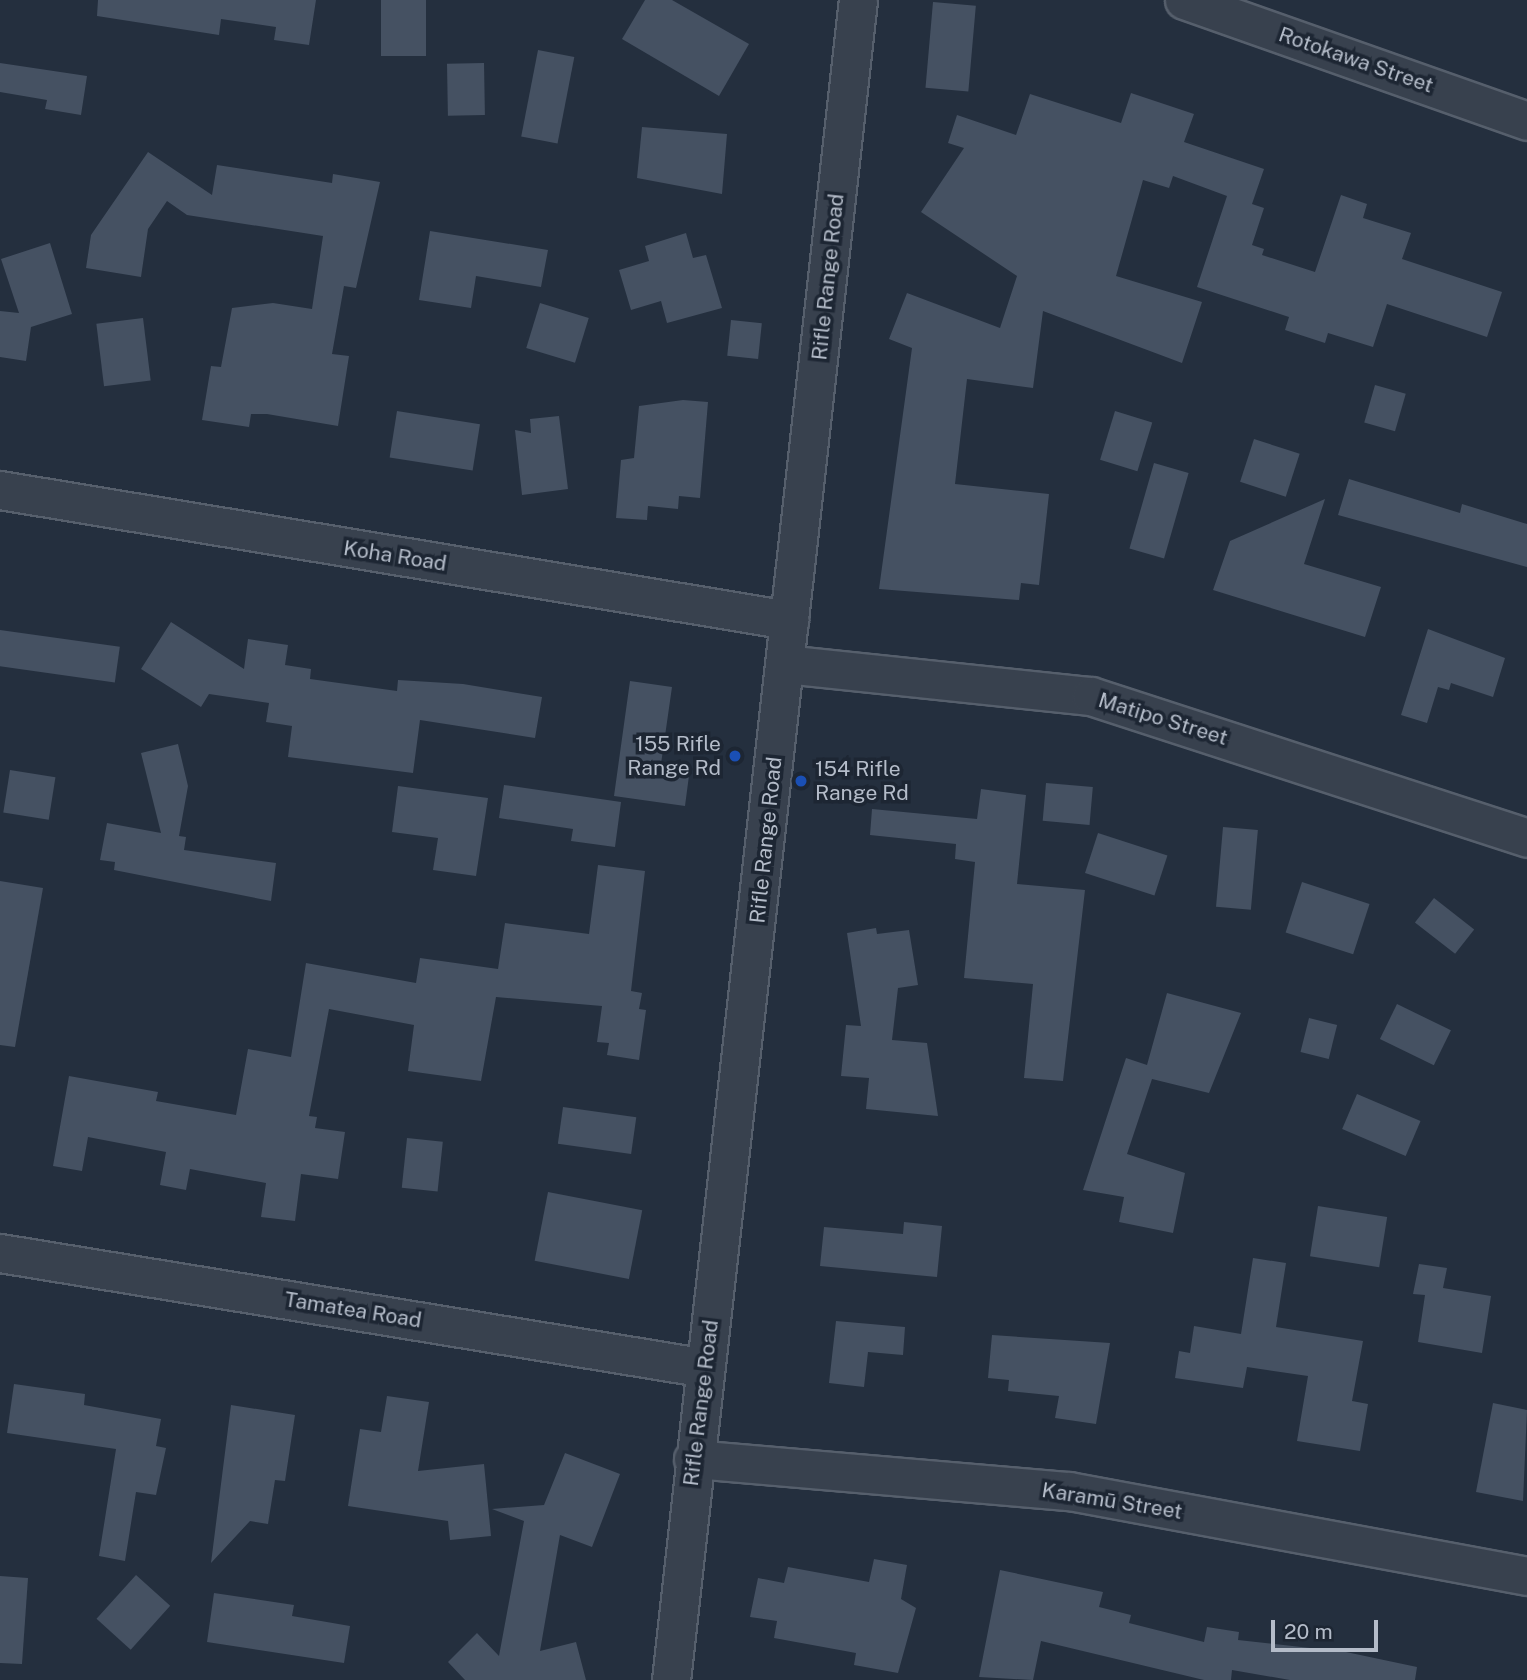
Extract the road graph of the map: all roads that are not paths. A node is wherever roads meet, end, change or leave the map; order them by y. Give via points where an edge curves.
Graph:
1 (858, 0) edge
2 (1184, 0) edge
3 (1527, 121) edge
4 (0, 490) edge
5 (789, 620) junction
6 (785, 664) junction
7 (1527, 838) edge
8 (0, 1253) edge
9 (706, 1368) junction
10 (693, 1459) junction
11 (1527, 1576) edge
12 (671, 1680) edge

1 - 5 street, Rifle Range Road
2 - 3 street, Rotokawa Street
4 - 5 street, Koha Road
5 - 6 street, Rifle Range Road
6 - 7 street, Matipo Street via 1091,696
6 - 9 street, Rifle Range Road
8 - 9 street, Tamatea Road
9 - 10 street, Rifle Range Road
10 - 11 street, Karamū Street via 1069,1491
10 - 12 street, Rifle Range Road

